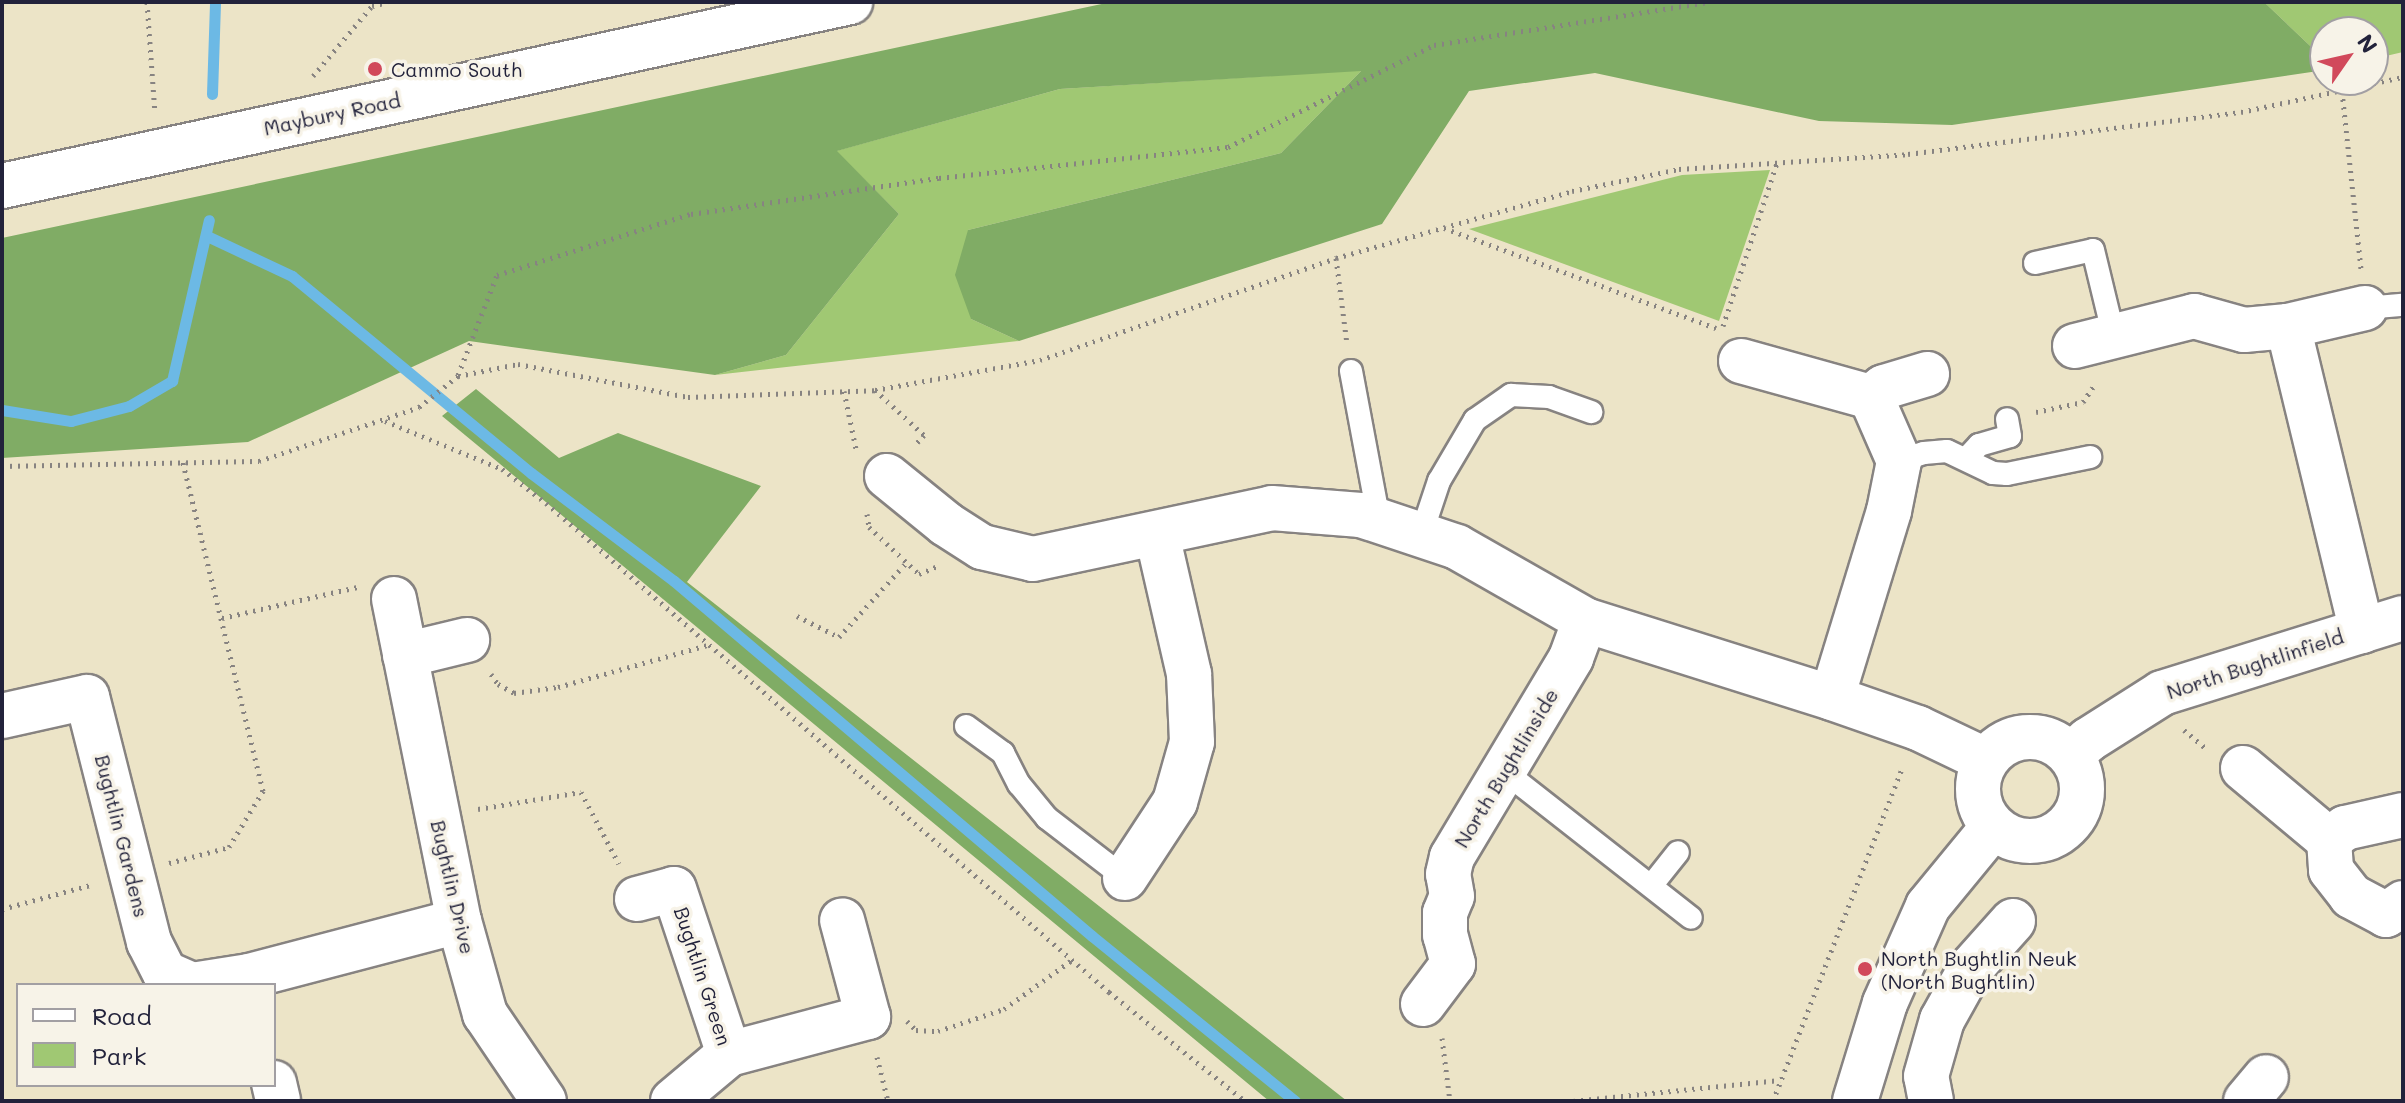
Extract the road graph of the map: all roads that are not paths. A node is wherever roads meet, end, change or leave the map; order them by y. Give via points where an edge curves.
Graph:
1 (850, 2) edge
2 (763, 11) edge
3 (2, 186) edge
4 (2035, 263) dead end
5 (2384, 306) edge
6 (2288, 326) junction
7 (2094, 342) joint
8 (1741, 361) dead end
9 (1351, 371) road end
10 (1927, 374) dead end
11 (1871, 397) junction
12 (1591, 412) dead end
13 (2007, 419) dead end
14 (2090, 457) dead end
15 (1966, 459) junction
16 (1899, 461) junction
17 (887, 476) road end
18 (1379, 521) junction
19 (1157, 534) junction
20 (1421, 535) junction
21 (394, 599) road end
22 (2403, 618) edge
23 (1585, 620) junction
24 (2362, 631) junction
25 (467, 640) road end
26 (405, 655) junction
27 (1832, 698) junction
28 (2, 716) edge
29 (966, 726) dead end
30 (2071, 755) junction
31 (1985, 760) junction
32 (2243, 768) road end
33 (1505, 772) junction
34 (2403, 815) edge
35 (1993, 827) junction
36 (2329, 840) junction
37 (1678, 852) dead end
38 (1125, 878) joint
39 (1651, 886) junction
40 (637, 899) road end
41 (2397, 916) edge
42 (1691, 918) dead end
43 (842, 920) dead end
44 (459, 921) junction
45 (2013, 921) dead end
46 (250, 980) edge
47 (188, 983) edge
48 (215, 983) edge
49 (1885, 1003) junction
50 (1423, 1004) road end
51 (1942, 1020) junction
52 (729, 1054) junction
53 (544, 1101) edge
54 (673, 1101) edge
55 (1855, 1101) edge
56 (1931, 1101) edge

1 - 2 street, Maybury Road
2 - 3 street, Maybury Road
4 - 7 lane via 2093,250
5 - 6 street
6 - 7 street via 2244,330 2194,316
6 - 24 street, North Bughtlinfield
8 - 11 street
9 - 18 lane
10 - 11 street via 1884,387
11 - 16 street
12 - 20 lane via 1549,397 1511,395 1475,420 1439,481
13 - 15 lane via 2010,436 1979,445
14 - 15 lane via 2007,474
15 - 16 lane via 1947,451
16 - 27 street
17 - 19 street via 982,547 1033,559
18 - 19 street via 1272,508
18 - 20 street
19 - 38 street via 1189,674 1192,742 1175,802
20 - 23 street via 1457,547
21 - 26 street, Bughtlin Drive
22 - 24 street, North Bughtlinfield
23 - 27 street
23 - 33 street, North Bughtlinside via 1571,658
24 - 30 street, North Bughtlinfield via 2162,693
25 - 26 street
26 - 44 street, Bughtlin Drive
27 - 31 street via 1918,728
28 - 47 street, Bughtlin Gardens via 87,697 149,942 165,973
29 - 38 lane via 1003,753 1019,784 1047,818
30 - 31 street via 2046,739 2027,736 2001,745
30 - 35 street via 2082,780 2080,804 2070,823 2050,838 2029,842 2011,839
31 - 35 street via 1977,798
32 - 36 street
33 - 39 lane
33 - 50 street, North Bughtlinside via 1452,857 1445,935 1453,964
34 - 36 street via 2345,828
35 - 49 street via 1928,906
36 - 41 street via 2331,870 2351,896
37 - 39 lane
39 - 42 lane
40 - 52 street, Bughtlin Green via 674,889
43 - 52 street, Bughtlin Green via 883,1014
44 - 46 street, Bughtlin Gardens
44 - 53 street, Bughtlin Drive via 485,1014
45 - 51 street via 1971,968
46 - 48 street, Bughtlin Gardens
49 - 51 street
49 - 55 street
51 - 56 street via 1926,1076
52 - 54 street, Bughtlin Green

